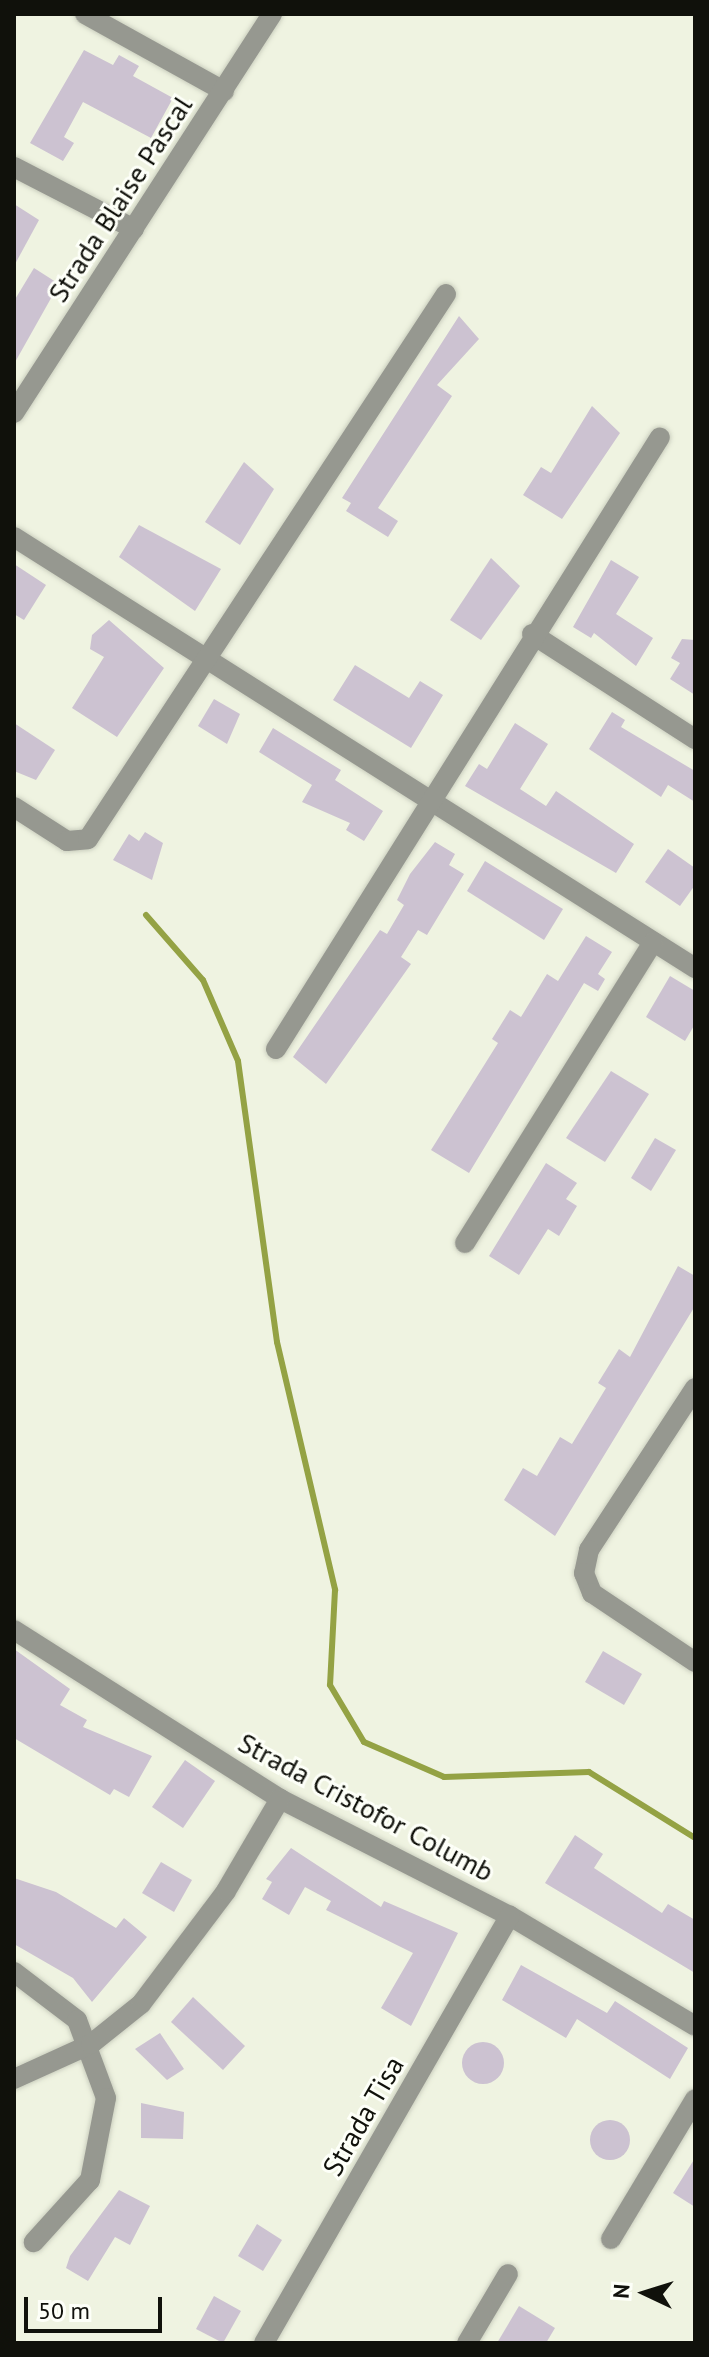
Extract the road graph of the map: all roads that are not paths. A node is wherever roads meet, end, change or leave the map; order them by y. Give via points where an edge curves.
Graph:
1 (85, 14) edge
2 (272, 14) edge
3 (224, 91) junction
4 (14, 167) edge
5 (134, 229) junction
6 (446, 294) dead end
7 (14, 413) edge
8 (660, 437) dead end
9 (14, 537) edge
10 (532, 634) junction
11 (210, 658) junction
12 (695, 739) edge
13 (431, 798) junction
14 (14, 807) edge
15 (653, 942) junction
16 (695, 968) edge
17 (276, 1049) dead end
18 (465, 1243) dead end
19 (695, 1388) edge
20 (14, 1630) edge
21 (695, 1662) edge
22 (280, 1799) junction
23 (510, 1916) junction
24 (14, 1972) edge
25 (695, 2026) edge
26 (91, 2044) junction
27 (14, 2079) edge
28 (695, 2099) edge
29 (611, 2239) dead end
30 (34, 2242) dead end
31 (508, 2274) dead end
32 (264, 2343) edge
33 (467, 2343) edge

1 - 3 street
2 - 3 street, Strada Blaise Pascal
3 - 5 street, Strada Blaise Pascal
4 - 5 street
5 - 7 street, Strada Blaise Pascal
6 - 11 street
8 - 10 street
9 - 11 street
10 - 12 street
10 - 13 street
11 - 13 street
11 - 14 street via 88,839 67,841
13 - 15 street
13 - 17 street
15 - 16 street
15 - 18 street
19 - 21 street via 589,1550 584,1573 592,1593
20 - 22 street, Strada Cristofor Columb
22 - 23 street, Strada Cristofor Columb
22 - 26 street via 183,1953 141,2004
23 - 25 street, Strada Cristofor Columb
23 - 32 street, Strada Tisa
24 - 26 street via 58,1999
26 - 27 street
26 - 30 street via 106,2098 101,2154 75,2204
28 - 29 street
31 - 33 street

